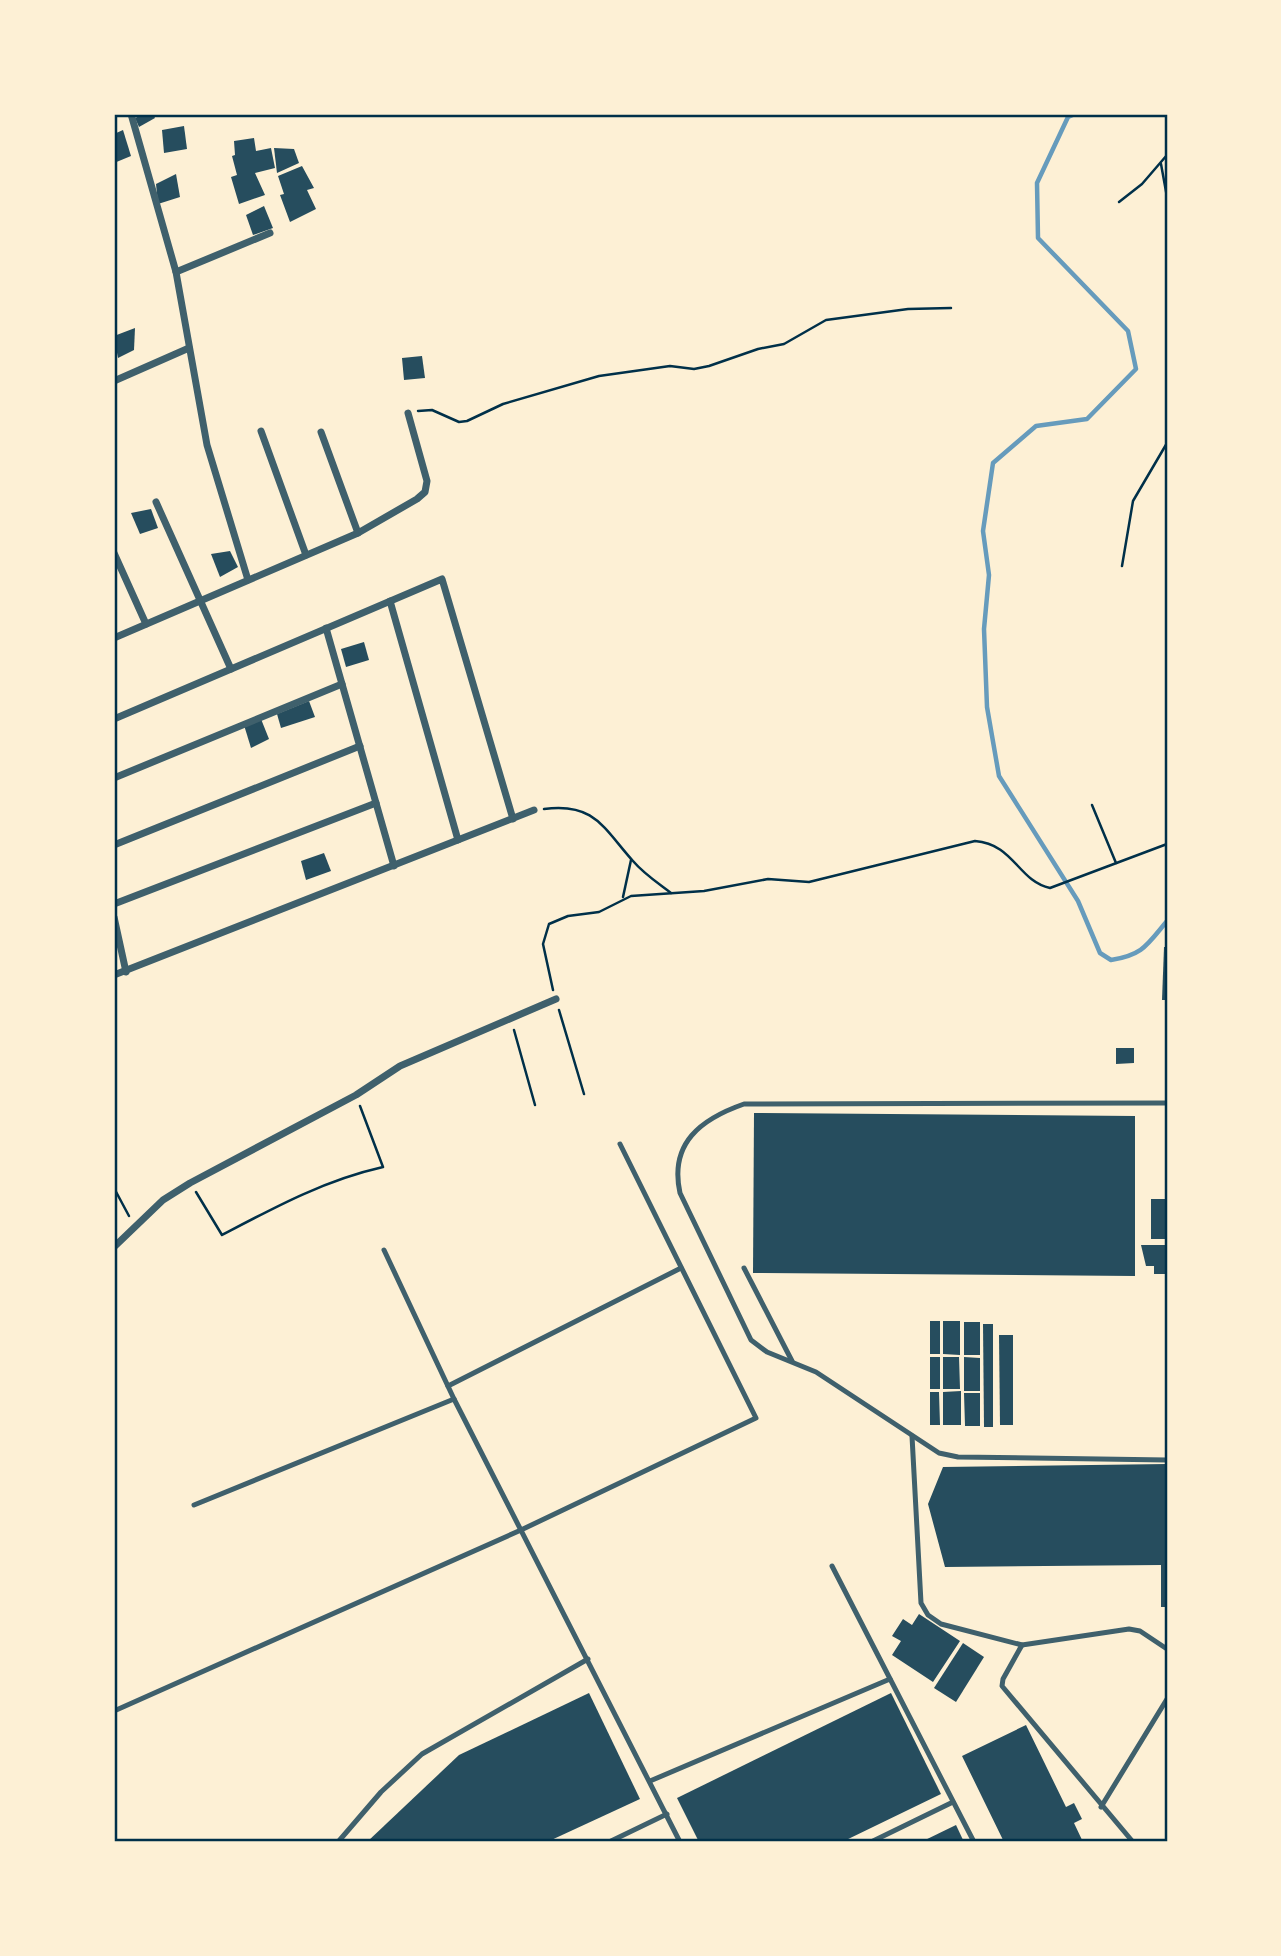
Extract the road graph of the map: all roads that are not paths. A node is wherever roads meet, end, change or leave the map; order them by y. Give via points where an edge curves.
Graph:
1 (131, 114) edge
2 (270, 233) dead end
3 (176, 272) junction
4 (188, 348) junction
5 (114, 382) edge
6 (408, 413) road end
7 (261, 431) dead end
8 (321, 432) dead end
9 (156, 502) dead end
10 (358, 533) junction
11 (114, 553) edge
12 (306, 555) junction
13 (248, 580) junction
14 (199, 601) junction
15 (390, 601) junction
16 (146, 624) junction
17 (327, 628) junction
18 (114, 638) edge
19 (231, 669) junction
20 (342, 684) junction
21 (114, 719) edge
22 (360, 746) junction
23 (114, 778) edge
24 (376, 803) junction
25 (534, 810) road end
26 (513, 819) junction
27 (458, 840) junction
28 (114, 845) edge
29 (394, 866) junction
30 (114, 904) edge
31 (114, 917) edge
32 (126, 972) junction
33 (114, 975) edge
34 (556, 999) road end
35 (1167, 1103) edge
36 (620, 1144) dead end
37 (114, 1247) edge
38 (384, 1250) dead end
39 (681, 1268) junction
40 (744, 1268) dead end
41 (792, 1361) junction
42 (448, 1386) junction
43 (454, 1399) junction
44 (912, 1436) junction
45 (1167, 1460) edge
46 (194, 1505) dead end
47 (522, 1530) junction
48 (832, 1566) dead end
49 (1022, 1645) junction
50 (1167, 1649) edge
51 (588, 1659) junction
52 (890, 1679) junction
53 (1167, 1699) edge
54 (114, 1711) edge
55 (650, 1781) junction
56 (953, 1802) junction
57 (1101, 1807) junction
58 (667, 1814) junction
59 (338, 1842) edge
60 (609, 1842) edge
61 (680, 1842) edge
62 (871, 1842) edge
63 (974, 1842) edge
64 (1133, 1842) edge

1 - 3 street
2 - 3 street
3 - 4 street
4 - 5 street
4 - 13 street via 207,445
6 - 10 street via 427,481 425,492
7 - 12 street
8 - 10 street
9 - 14 street
10 - 12 street
11 - 16 street
12 - 13 street
13 - 14 street
14 - 16 street
14 - 19 street
15 - 17 street
15 - 26 street via 442,579
15 - 27 street
16 - 18 street
17 - 19 street
17 - 20 street
19 - 21 street
20 - 22 street
20 - 23 street
22 - 24 street
22 - 28 street
24 - 29 street
24 - 30 street
25 - 26 street
26 - 27 street
27 - 29 street
29 - 32 street
31 - 32 street
32 - 33 street
34 - 37 street via 400,1066 356,1095 163,1200
35 - 41 lane via 744,1104 701,1124 678,1159 680,1193 751,1340
36 - 39 lane
38 - 42 lane
39 - 42 lane
39 - 47 lane via 756,1418
40 - 41 lane
41 - 44 lane
42 - 43 lane
43 - 46 lane
43 - 47 lane
44 - 45 lane via 939,1453 958,1457
44 - 49 lane via 921,1603 941,1624
47 - 51 lane
47 - 54 lane
48 - 52 lane
49 - 50 lane via 1129,1629
49 - 57 lane via 1002,1686
51 - 55 lane
51 - 59 lane via 422,1754
52 - 55 lane
52 - 56 lane
53 - 57 lane
55 - 58 lane
56 - 62 lane
56 - 63 lane
57 - 64 lane
58 - 60 lane
58 - 61 lane

